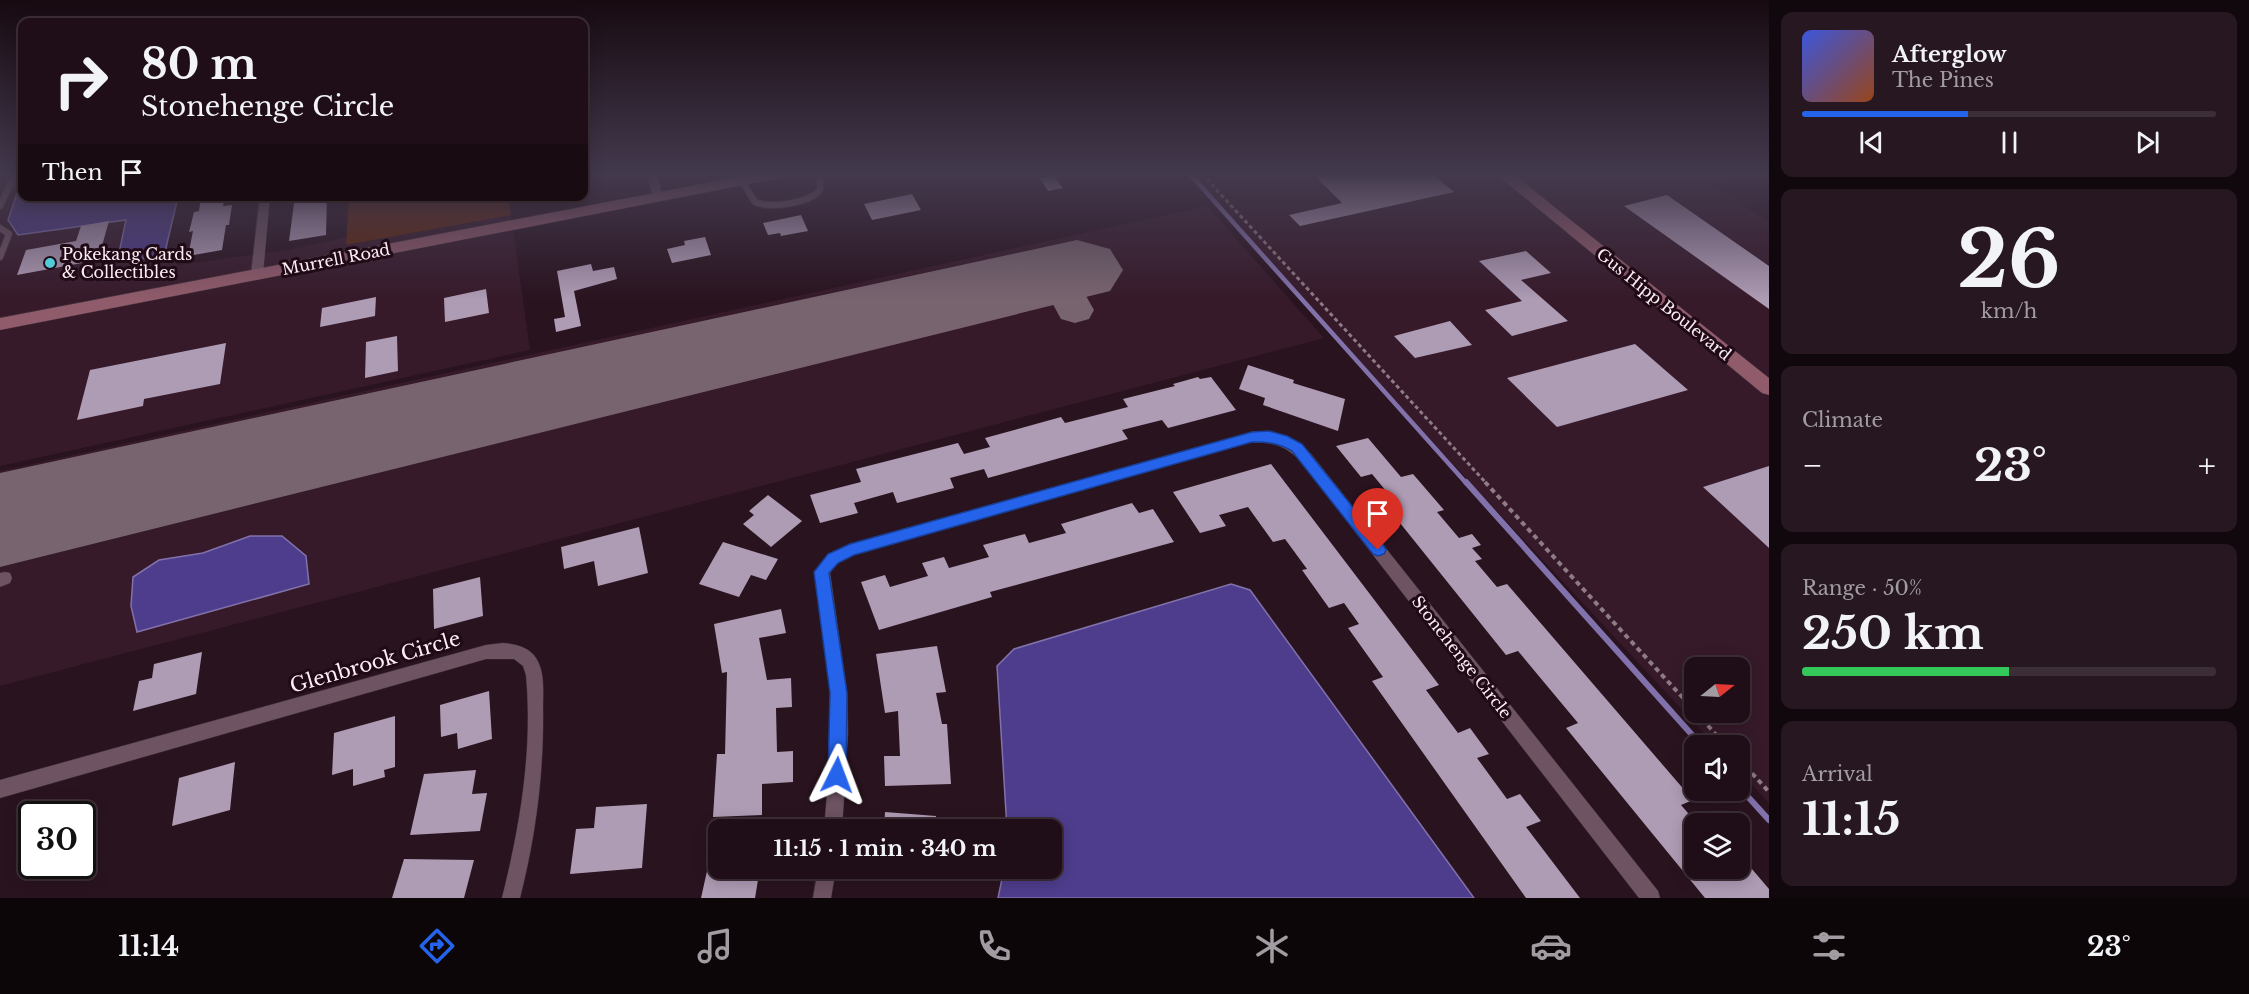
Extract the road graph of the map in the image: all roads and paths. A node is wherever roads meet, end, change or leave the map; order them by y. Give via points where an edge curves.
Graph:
1 (263, 216) edge
2 (560, 216) edge
3 (1240, 216) edge
4 (1555, 216) edge
5 (0, 228) edge
6 (0, 256) edge
7 (257, 274) junction
8 (0, 324) edge
9 (1769, 388) edge
10 (1684, 699) edge
11 (1706, 723) edge
12 (1716, 735) edge
13 (1750, 771) edge
14 (0, 789) edge
15 (1769, 792) edge
16 (834, 819) edge
17 (825, 879) edge
18 (511, 898) edge
19 (822, 898) edge
20 (1651, 898) edge

1 - 7 street
2 - 7 street, Murrell Road
3 - 10 path
4 - 9 street, Gus Hipp Boulevard
5 - 6 lane via 9,234
7 - 8 street, Murrell Road
11 - 12 path
13 - 15 path
14 - 18 street, Glenbrook Circle via 507,649 530,662 536,729 532,786
16 - 20 street, Stonehenge Circle via 840,732 822,572 833,558 1252,437 1269,436 1297,448
17 - 19 street

